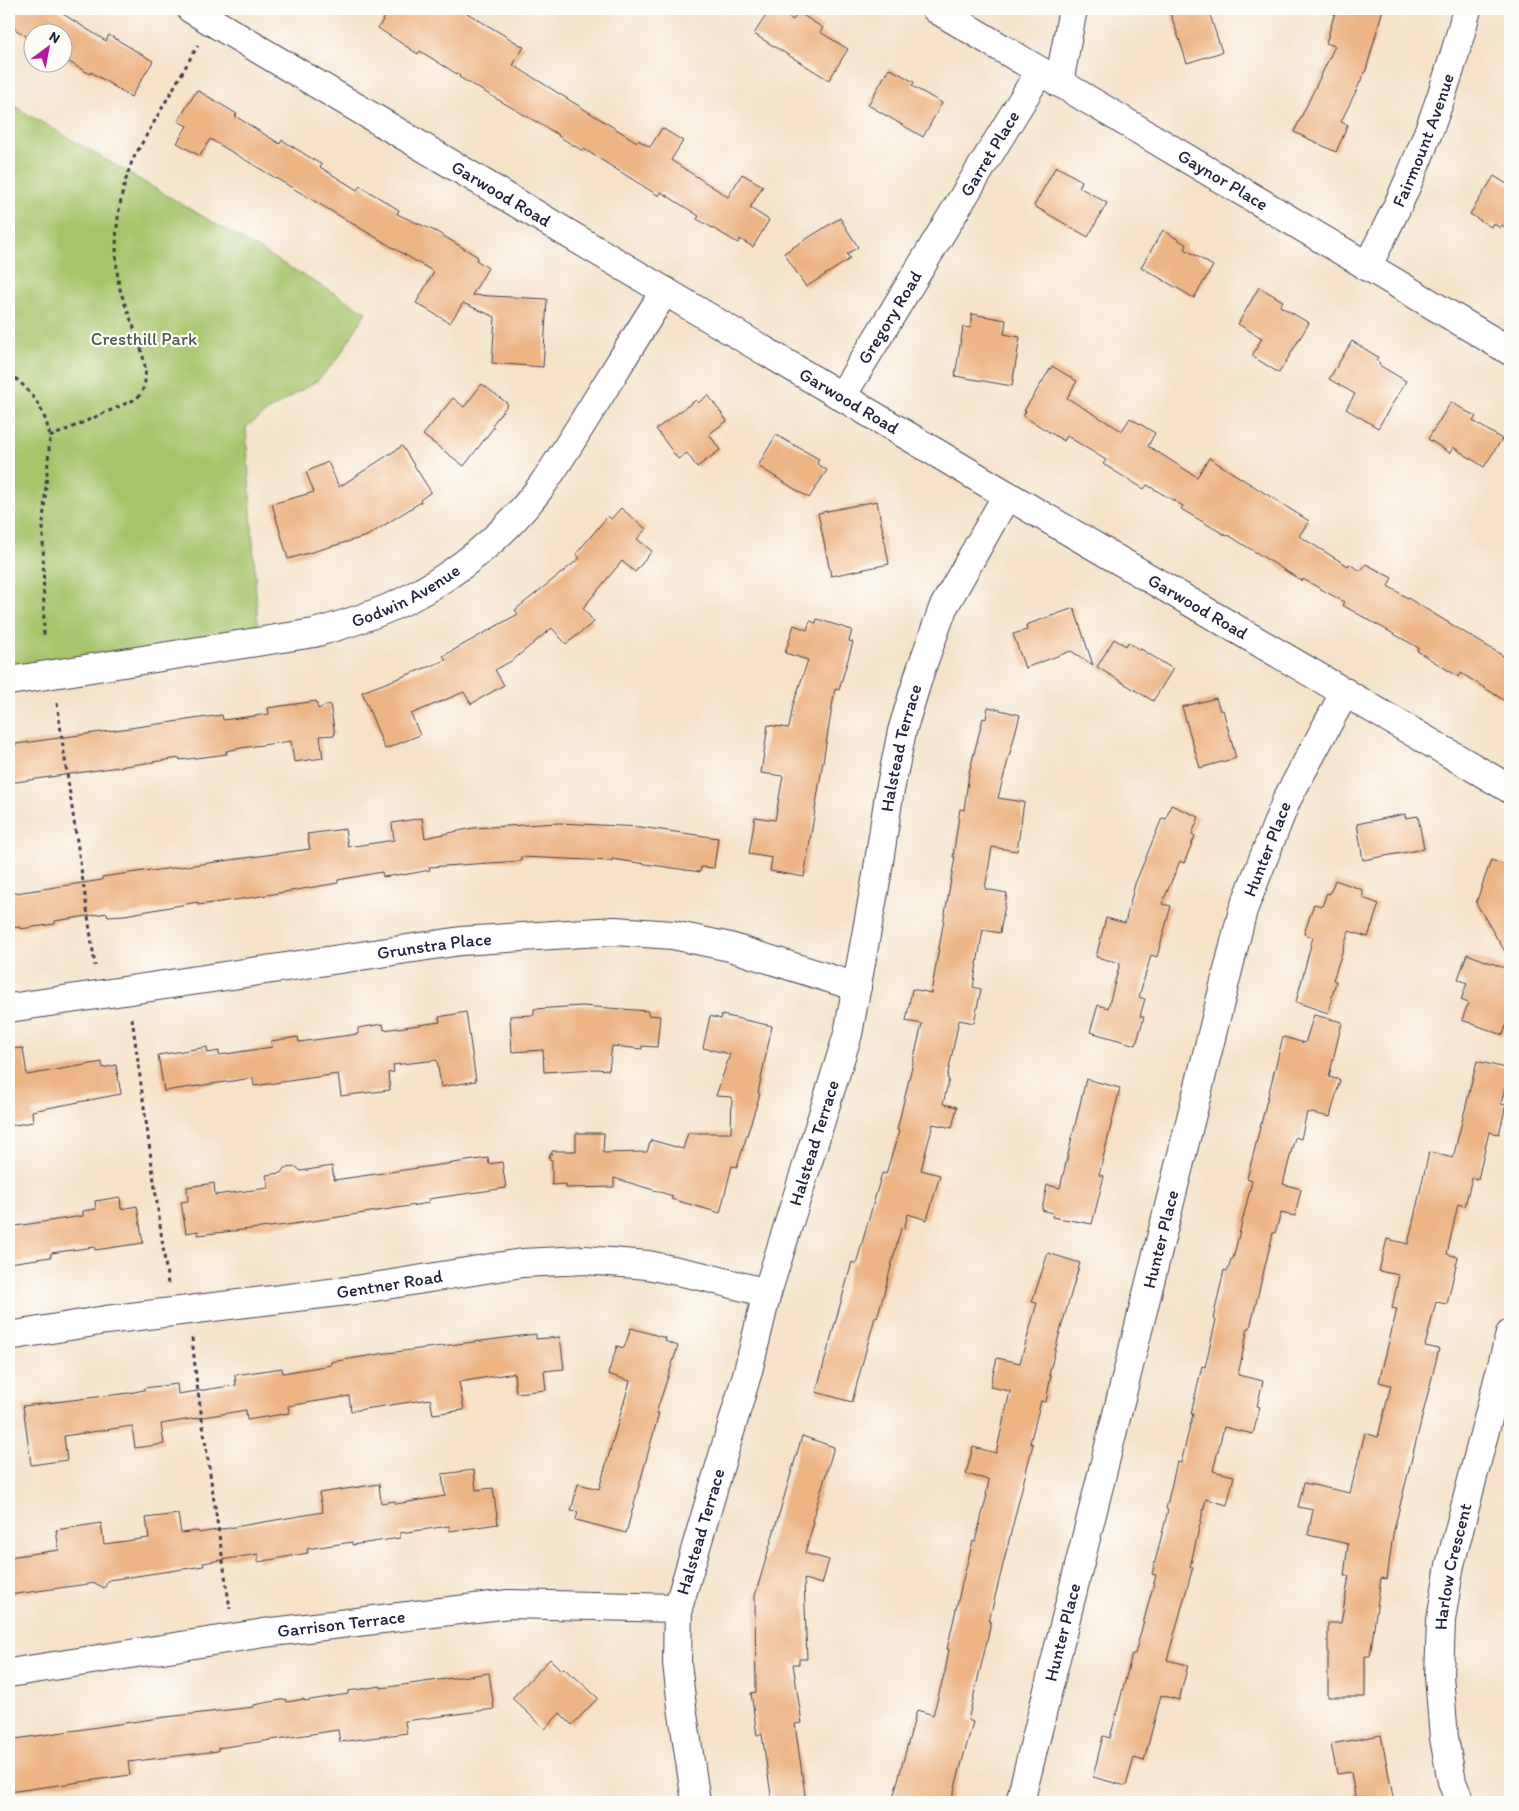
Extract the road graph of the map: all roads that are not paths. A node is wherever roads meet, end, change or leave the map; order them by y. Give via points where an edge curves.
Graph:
1 (936, 9) edge
2 (1073, 9) edge
3 (1467, 9) edge
4 (204, 14) edge
5 (1049, 77) junction
6 (938, 237) joint
7 (1367, 267) junction
8 (665, 291) junction
9 (1510, 351) edge
10 (842, 396) junction
11 (1007, 495) junction
12 (9, 681) edge
13 (1345, 692) junction
14 (1510, 789) edge
15 (857, 986) junction
16 (9, 1008) edge
17 (767, 1293) junction
18 (1510, 1334) edge
19 (9, 1336) edge
20 (678, 1608) junction
21 (9, 1673) edge
22 (696, 1802) edge
23 (1020, 1802) edge
24 (1460, 1802) edge

1 - 5 street, Gaynor Place
2 - 5 street, Garret Place
3 - 7 street, Fairmount Avenue via 1432,122 1402,196
4 - 8 street, Garwood Road
5 - 6 street, Garret Place
5 - 7 street, Gaynor Place
6 - 10 street, Gregory Road
7 - 9 street, Gaynor Place
8 - 10 street, Garwood Road
8 - 12 street, Godwin Avenue via 536,493 499,534 457,569 410,598 360,620 314,633
10 - 11 street, Garwood Road
11 - 13 street, Garwood Road
11 - 15 street, Halstead Terrace via 943,608 904,722
13 - 14 street, Garwood Road
13 - 23 street, Hunter Place via 1287,799 1243,910
15 - 16 street, Grunstra Place via 730,946 673,935 614,931 461,941
15 - 17 street, Halstead Terrace via 848,1034
17 - 19 street, Gentner Road via 648,1265 585,1260 522,1262 355,1290 106,1320
17 - 20 street, Halstead Terrace via 748,1371
18 - 24 street, Harlow Crescent via 1450,1565 1441,1620 1439,1676 1444,1738 1452,1782
20 - 21 street, Garrison Terrace via 509,1604 236,1637
20 - 22 street, Halstead Terrace via 677,1663

